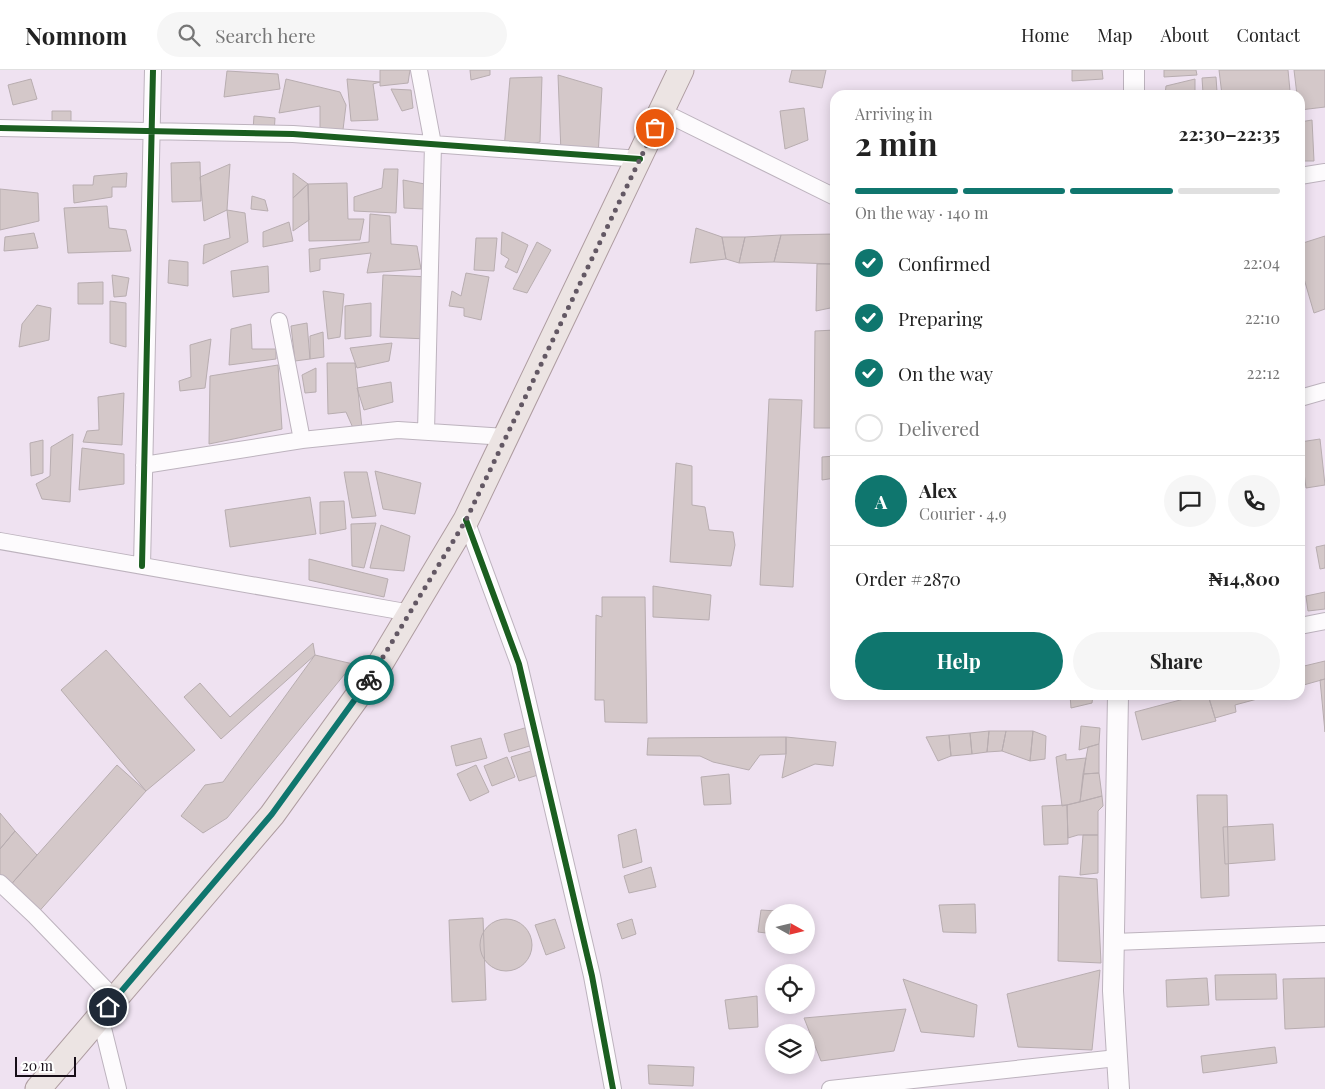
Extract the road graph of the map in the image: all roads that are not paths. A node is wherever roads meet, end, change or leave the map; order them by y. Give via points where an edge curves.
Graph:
1 (153, 70) edge
2 (419, 70) edge
3 (681, 70) edge
4 (1134, 70) edge
5 (1134, 90) edge
6 (662, 112) junction
7 (0, 128) edge
8 (151, 132) junction
9 (433, 144) junction
10 (640, 159) junction
11 (1325, 172) edge
12 (1305, 175) edge
13 (830, 195) edge
14 (279, 321) dead end
15 (1325, 391) edge
16 (1305, 397) edge
17 (426, 432) junction
18 (506, 437) junction
19 (302, 440) junction
20 (144, 465) junction
21 (466, 520) junction
22 (0, 541) edge
23 (142, 566) junction
24 (411, 613) junction
25 (1325, 621) edge
26 (1305, 625) edge
27 (1118, 700) edge
28 (0, 883) edge
29 (1325, 934) edge
30 (1114, 942) junction
31 (108, 1007) junction
32 (1117, 1058) junction
33 (38, 1089) edge
34 (118, 1089) edge
35 (613, 1089) edge
36 (830, 1089) edge
37 (1119, 1089) edge

1 - 8 street
2 - 9 street
3 - 6 main road
4 - 5 street
6 - 10 main road
6 - 13 street
7 - 8 street
8 - 9 street via 292,134
8 - 20 street
9 - 10 street
9 - 17 street
10 - 18 main road
11 - 12 street
14 - 19 street
15 - 16 street
17 - 18 street
17 - 19 street via 398,430
18 - 21 main road
19 - 20 street
20 - 23 street
21 - 24 main road
21 - 35 street via 519,664 592,976
22 - 23 street
23 - 24 street
24 - 31 main road via 377,669 272,814
25 - 26 street
27 - 30 street
28 - 31 street via 36,916
29 - 30 street
30 - 32 street
31 - 33 main road
31 - 34 street
32 - 36 street
32 - 37 street

